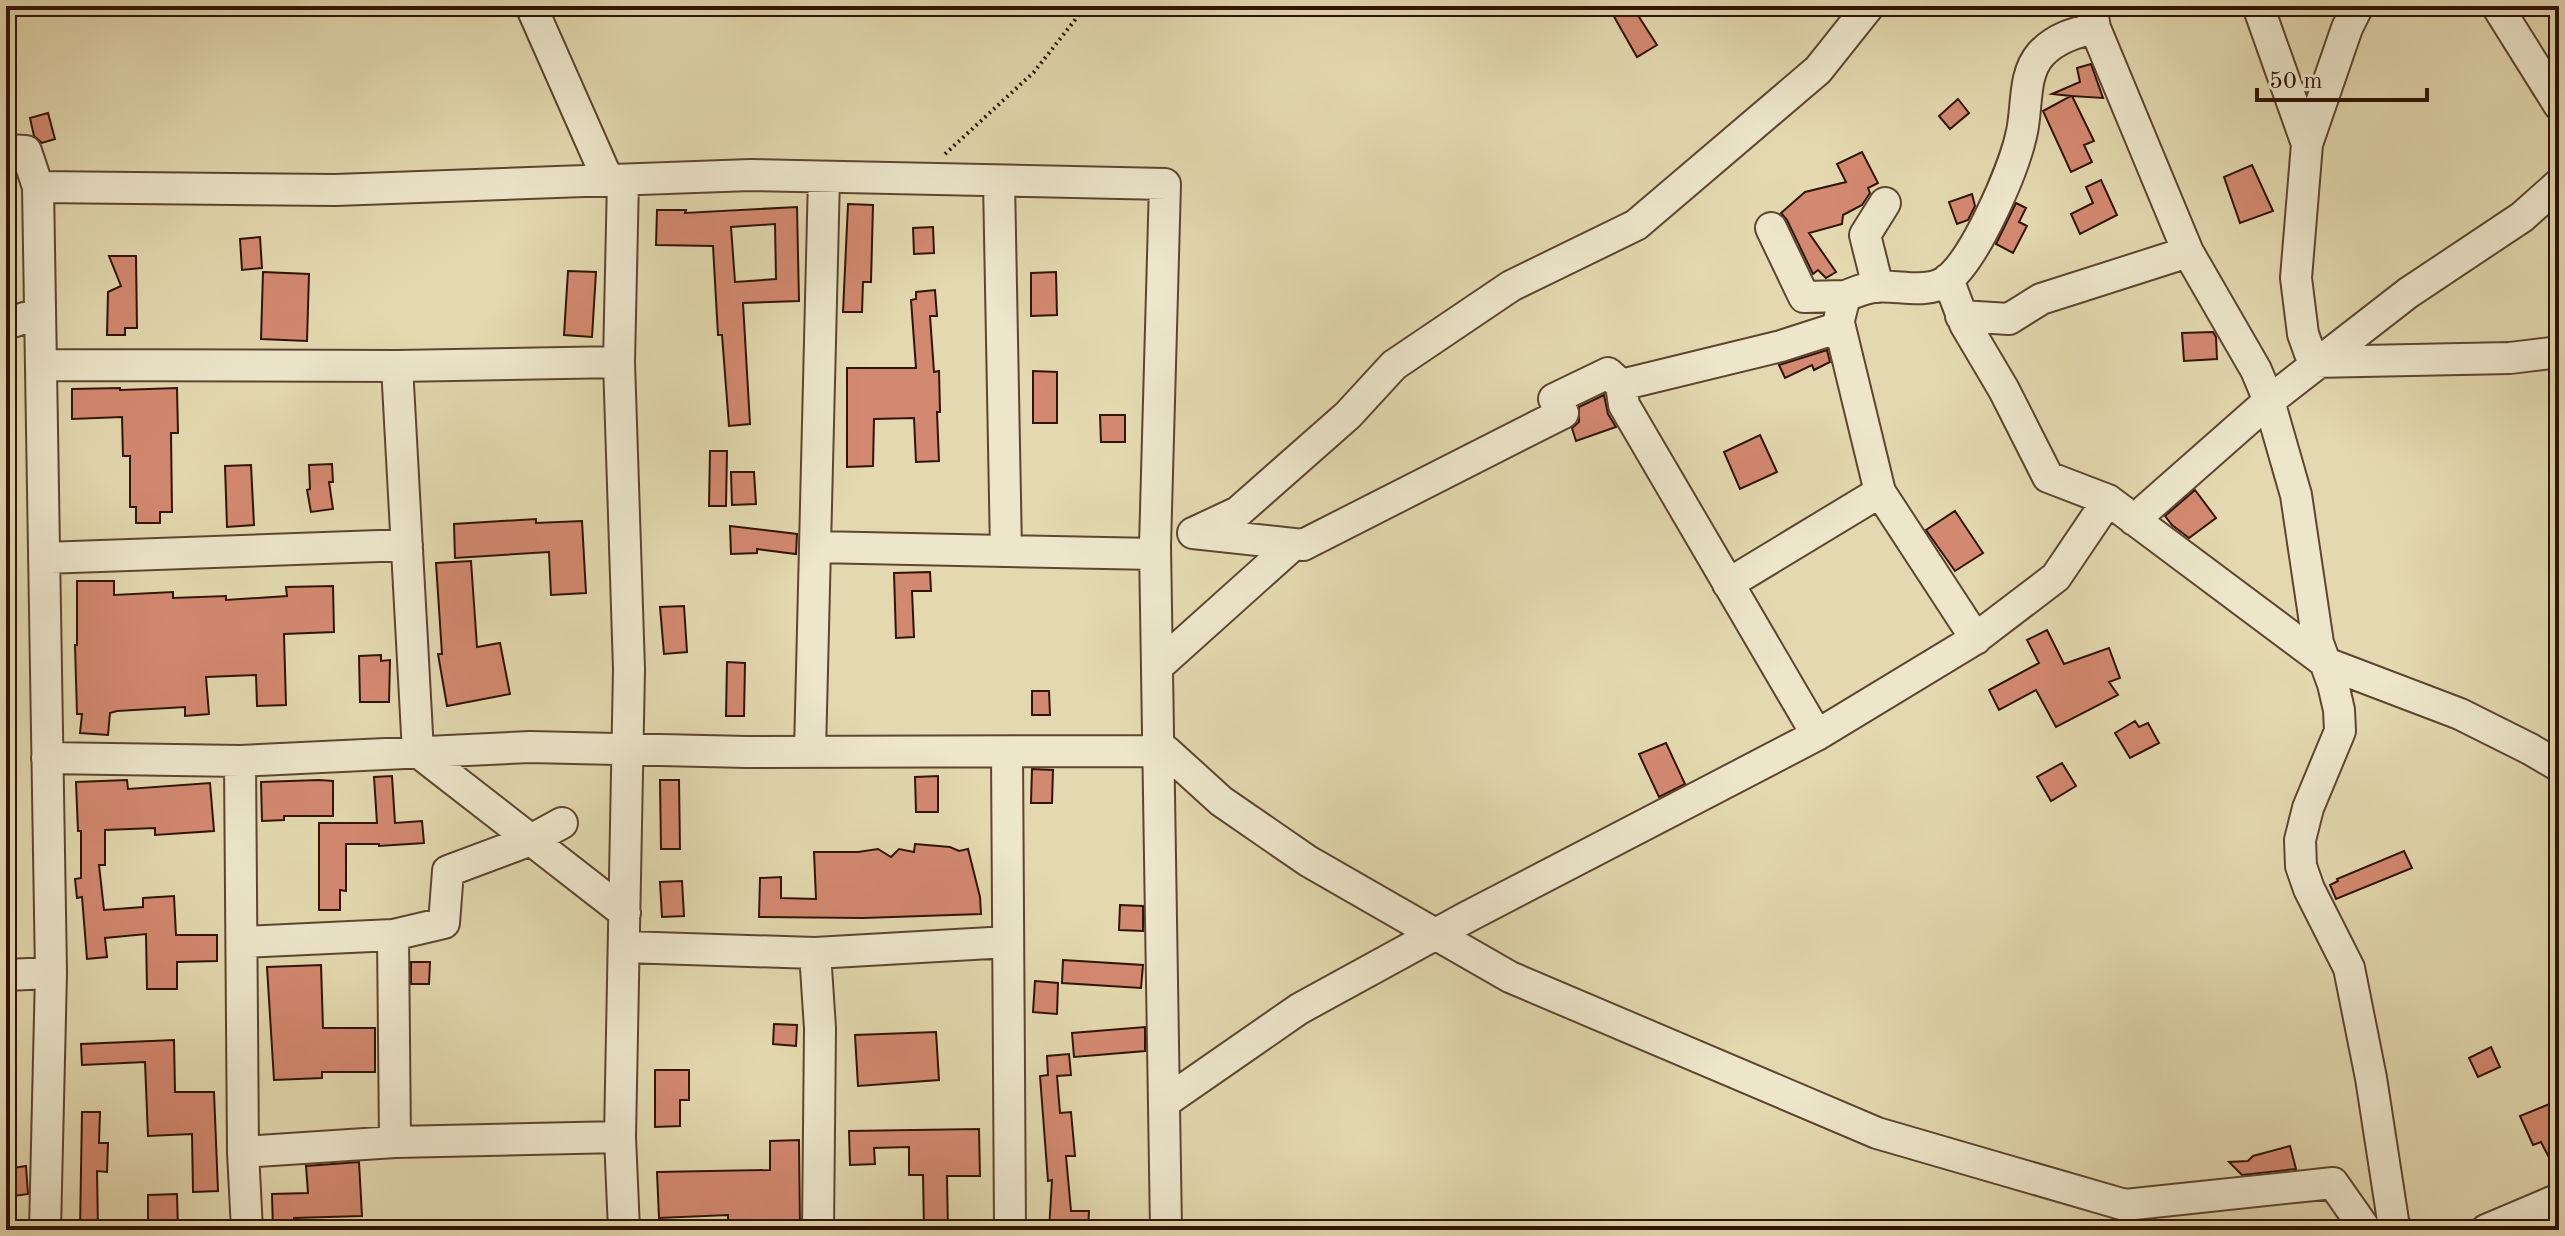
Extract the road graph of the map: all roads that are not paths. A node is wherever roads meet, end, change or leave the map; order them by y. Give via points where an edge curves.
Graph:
1 (531, 6) edge
2 (1869, 6) edge
3 (2258, 6) edge
4 (2358, 6) edge
5 (2497, 6) edge
6 (2093, 17) edge
7 (2559, 105) edge
8 (2307, 144) junction
9 (6, 150) edge
10 (824, 177) junction
11 (616, 180) junction
12 (999, 181) junction
13 (2559, 184) edge
14 (38, 187) junction
15 (1885, 203) dead end
16 (1771, 228) dead end
17 (2188, 252) junction
18 (1948, 279) junction
19 (1878, 287) junction
20 (1842, 309) junction
21 (40, 313) junction
22 (1961, 316) junction
23 (6, 324) edge
24 (2559, 352) edge
25 (619, 362) junction
26 (2319, 362) junction
27 (41, 365) junction
28 (397, 366) junction
29 (1621, 385) junction
30 (2269, 401) junction
31 (1880, 492) junction
32 (2108, 500) junction
33 (2134, 520) junction
34 (1193, 533) junction
35 (1294, 544) junction
36 (407, 545) junction
37 (1155, 545) junction
38 (815, 547) junction
39 (1006, 551) junction
40 (44, 558) junction
41 (1728, 584) junction
42 (1976, 639) junction
43 (2326, 663) junction
44 (1157, 667) junction
45 (1817, 735) junction
46 (627, 749) junction
47 (1158, 751) junction
48 (418, 752) junction
49 (810, 752) junction
50 (1007, 752) junction
51 (47, 758) junction
52 (240, 761) junction
53 (2559, 766) edge
54 (562, 823) dead end
55 (531, 840) junction
56 (625, 913) junction
57 (1436, 934) junction
58 (393, 935) junction
59 (242, 942) junction
60 (1008, 942) junction
61 (624, 947) junction
62 (815, 953) junction
63 (51, 973) junction
64 (6, 975) edge
65 (1165, 1102) junction
66 (620, 1137) junction
67 (395, 1142) junction
68 (243, 1152) junction
69 (2559, 1199) edge
70 (2387, 1229) edge
71 (45, 1230) edge
72 (247, 1230) edge
73 (624, 1230) edge
74 (818, 1230) edge
75 (1010, 1230) edge
76 (1166, 1230) edge
77 (2486, 1230) edge

1 - 11 street
2 - 34 street via 1818,70 1636,225 1511,286 1394,365 1348,415 1238,512
3 - 8 street
4 - 8 street
5 - 7 street
6 - 17 street
6 - 18 street via 2039,56 2030,72 2021,137 2005,181 1967,257
8 - 26 street via 2296,278 2303,334 2313,362
9 - 14 street via 26,151
10 - 11 street
10 - 12 street
10 - 38 street
11 - 14 street via 335,190
11 - 25 street
12 - 37 street via 1165,184
12 - 39 street
13 - 26 street via 2522,217 2408,293
14 - 21 street
15 - 19 street via 1865,235
16 - 20 street via 1804,297
17 - 22 street via 2041,299 2009,319
17 - 30 street
18 - 19 street via 1928,288
18 - 22 street
19 - 20 street
20 - 29 street via 1837,328
20 - 31 street
21 - 23 street
21 - 27 street
22 - 32 street via 2048,477
24 - 26 street
25 - 28 street
25 - 46 street
26 - 30 street
27 - 28 street
27 - 40 street
28 - 36 street
29 - 35 street via 1608,373 1554,399 1563,413 1303,545
29 - 41 street via 1624,405
30 - 33 street
30 - 43 street via 2296,495 2310,599
31 - 41 street
31 - 42 street
32 - 33 street
32 - 42 street via 2056,577
33 - 43 street
34 - 35 street
34 - 37 street
35 - 44 street
36 - 40 street
36 - 48 street
37 - 39 street
37 - 44 street
38 - 39 street
38 - 49 street
40 - 51 street
41 - 45 street
42 - 45 street
43 - 53 street via 2460,714
43 - 70 street via 2340,731 2308,808 2300,840 2301,866 2349,968 2371,1078
44 - 47 street
45 - 57 street
46 - 48 street
46 - 49 street
46 - 56 street
47 - 50 street
47 - 57 street via 1166,751 1221,801 1308,861
47 - 65 street
48 - 52 street
48 - 55 street
49 - 50 street
50 - 60 street
51 - 52 street
51 - 63 street
52 - 59 street
54 - 55 street
55 - 56 street
55 - 58 street via 448,871 444,923
56 - 61 street
57 - 65 street via 1299,1009
57 - 70 street via 1510,977 1877,1133 2125,1205 2333,1183
58 - 59 street
58 - 67 street
59 - 68 street
60 - 62 street
60 - 75 street
61 - 62 street
61 - 66 street
62 - 74 street via 820,1028
63 - 64 street
63 - 71 street
65 - 76 street
66 - 67 street
66 - 73 street
67 - 68 street
68 - 72 street
69 - 77 street

